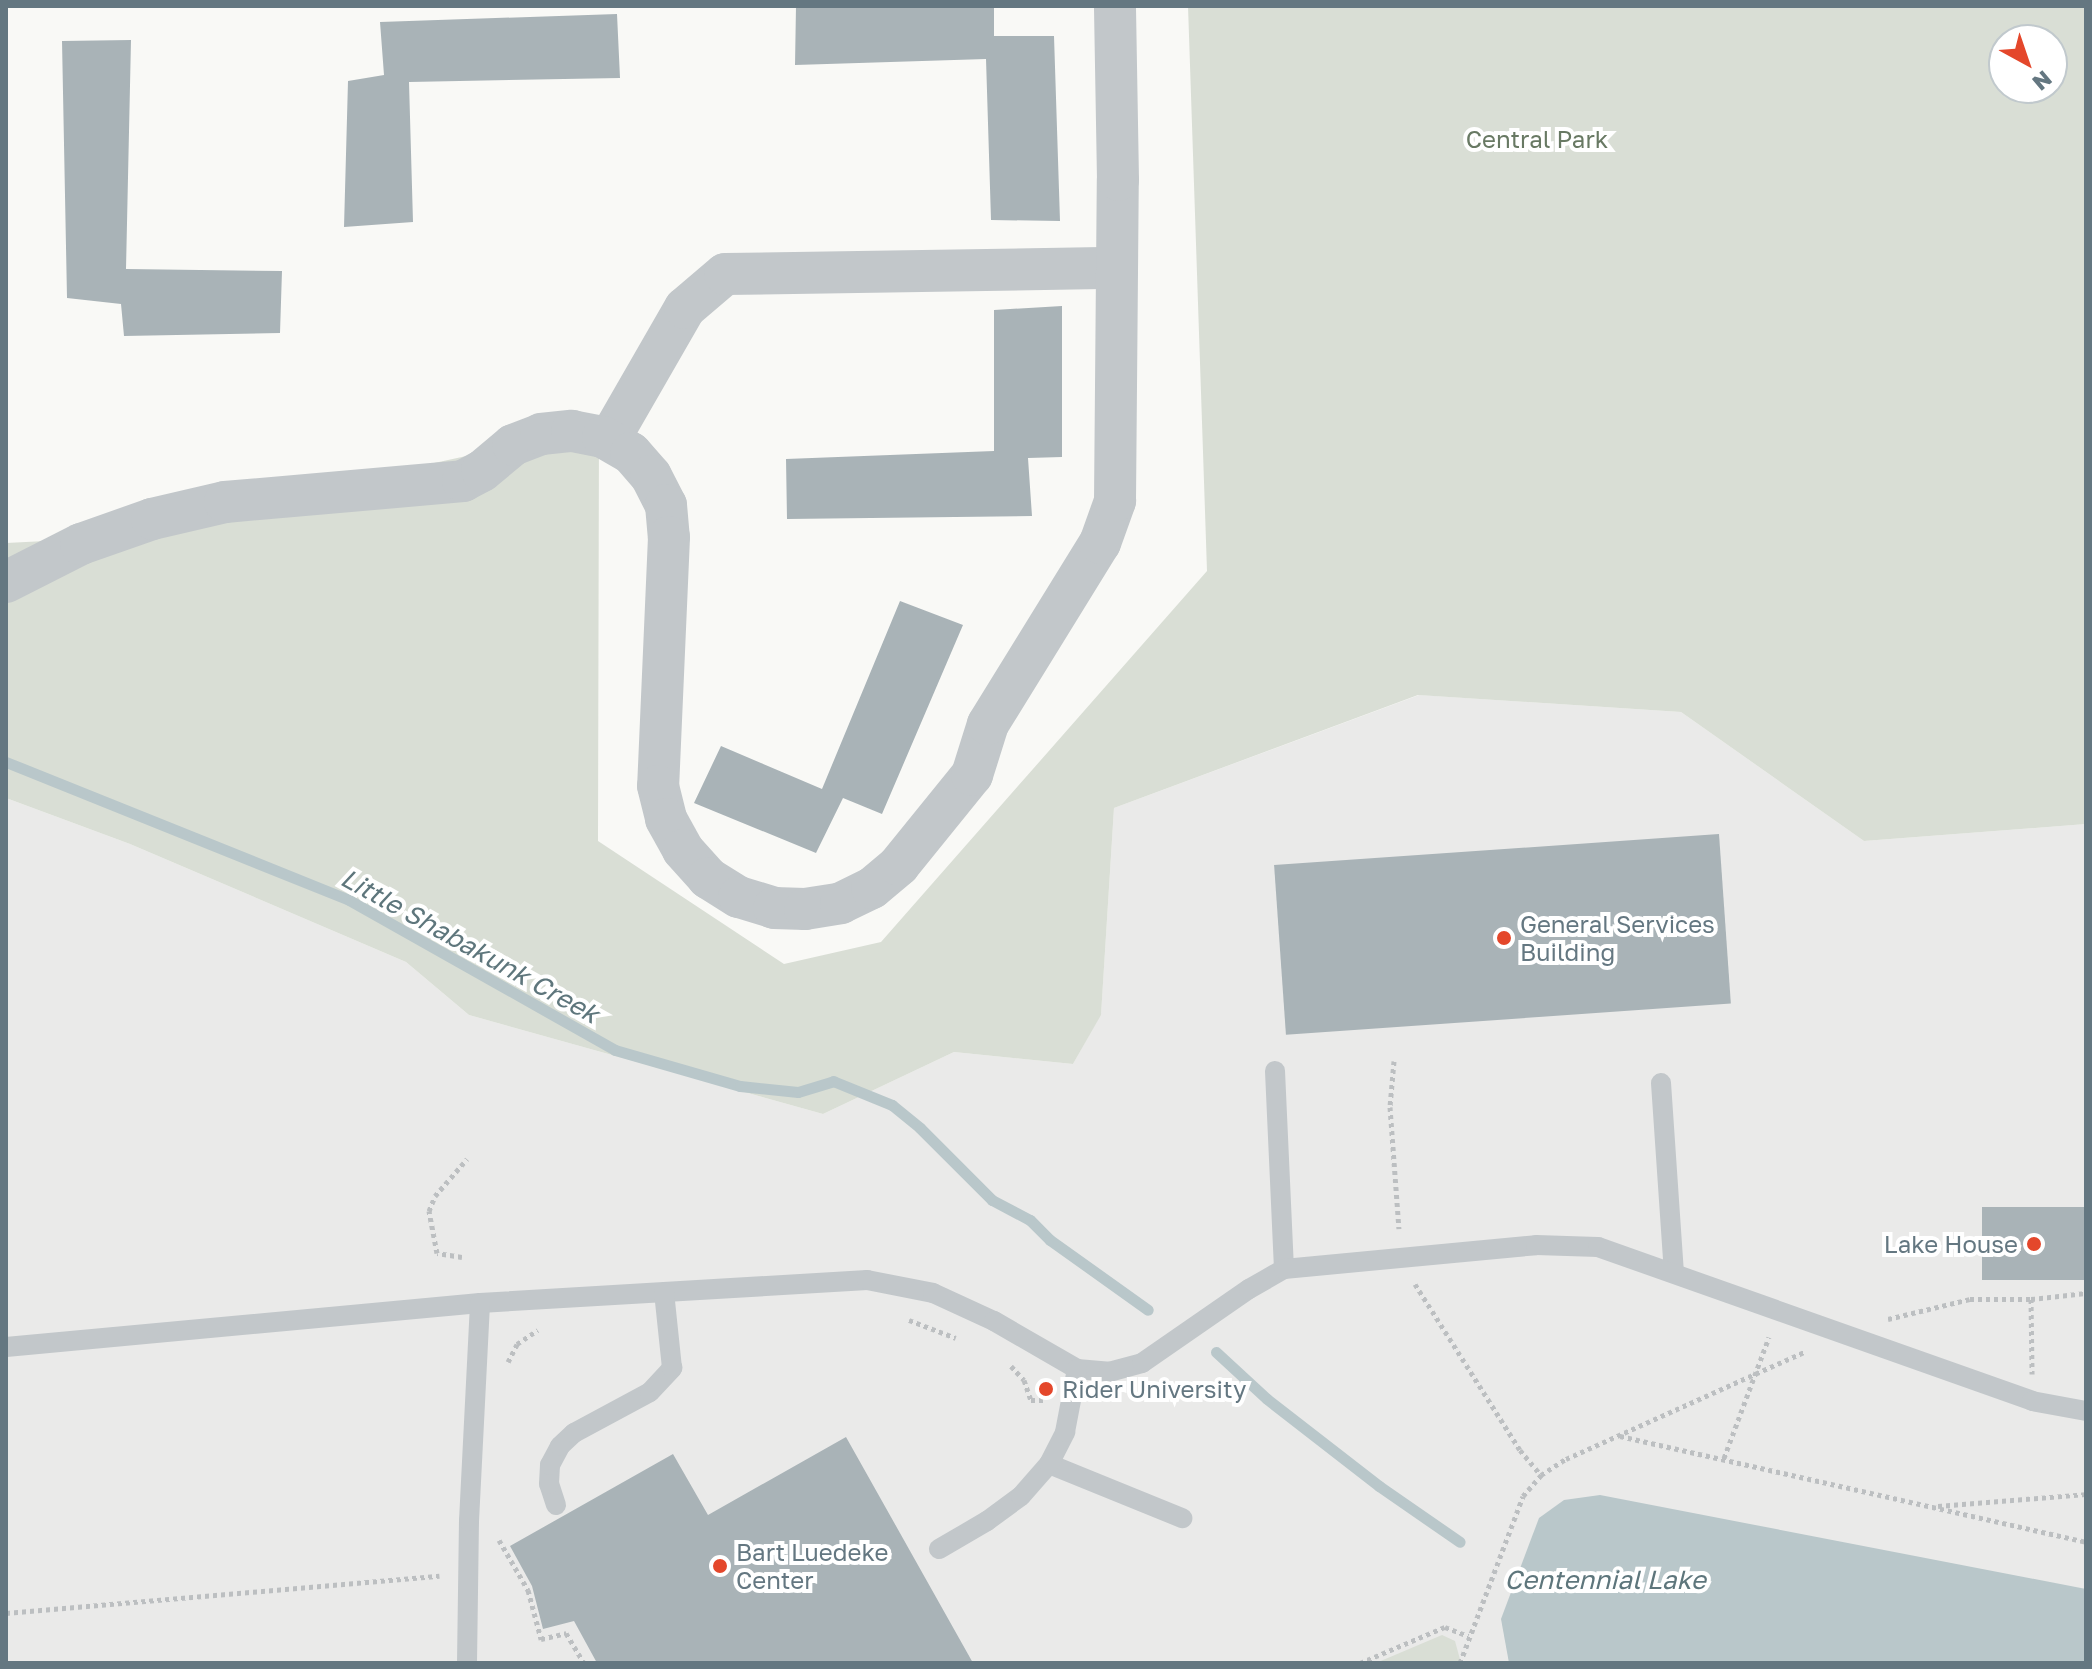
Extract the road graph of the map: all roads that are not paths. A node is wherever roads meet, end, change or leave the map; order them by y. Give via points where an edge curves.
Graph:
1 (1115, 6) edge
2 (1117, 268) junction
3 (609, 440) junction
4 (9, 572) edge
5 (1275, 1071) dead end
6 (1661, 1083) dead end
7 (1284, 1269) junction
8 (1674, 1274) junction
9 (664, 1292) junction
10 (480, 1303) junction
11 (6, 1347) edge
12 (1077, 1369) junction
13 (2086, 1411) edge
14 (1049, 1464) junction
15 (556, 1505) dead end
16 (1182, 1518) dead end
17 (939, 1549) dead end
18 (467, 1663) edge

1 - 2 street
2 - 3 street via 725,274 685,308
2 - 3 street via 1117,481 1105,532 988,724 972,775 899,865 872,888 841,903 789,909 739,897 708,878 683,850 666,819 658,786 666,505 631,453
3 - 4 street via 572,431 541,434 513,445 463,481 225,502 152,519
5 - 7 lane
6 - 8 lane
7 - 8 lane via 1536,1245 1598,1247
7 - 12 lane via 1142,1363 1109,1372
8 - 13 lane via 2032,1401
9 - 10 lane
9 - 12 lane via 867,1280 920,1290 994,1321
9 - 15 lane via 672,1368 650,1392 560,1446 550,1465
10 - 11 lane
10 - 18 lane
12 - 14 lane via 1065,1432
14 - 16 lane
14 - 17 lane via 1021,1496

